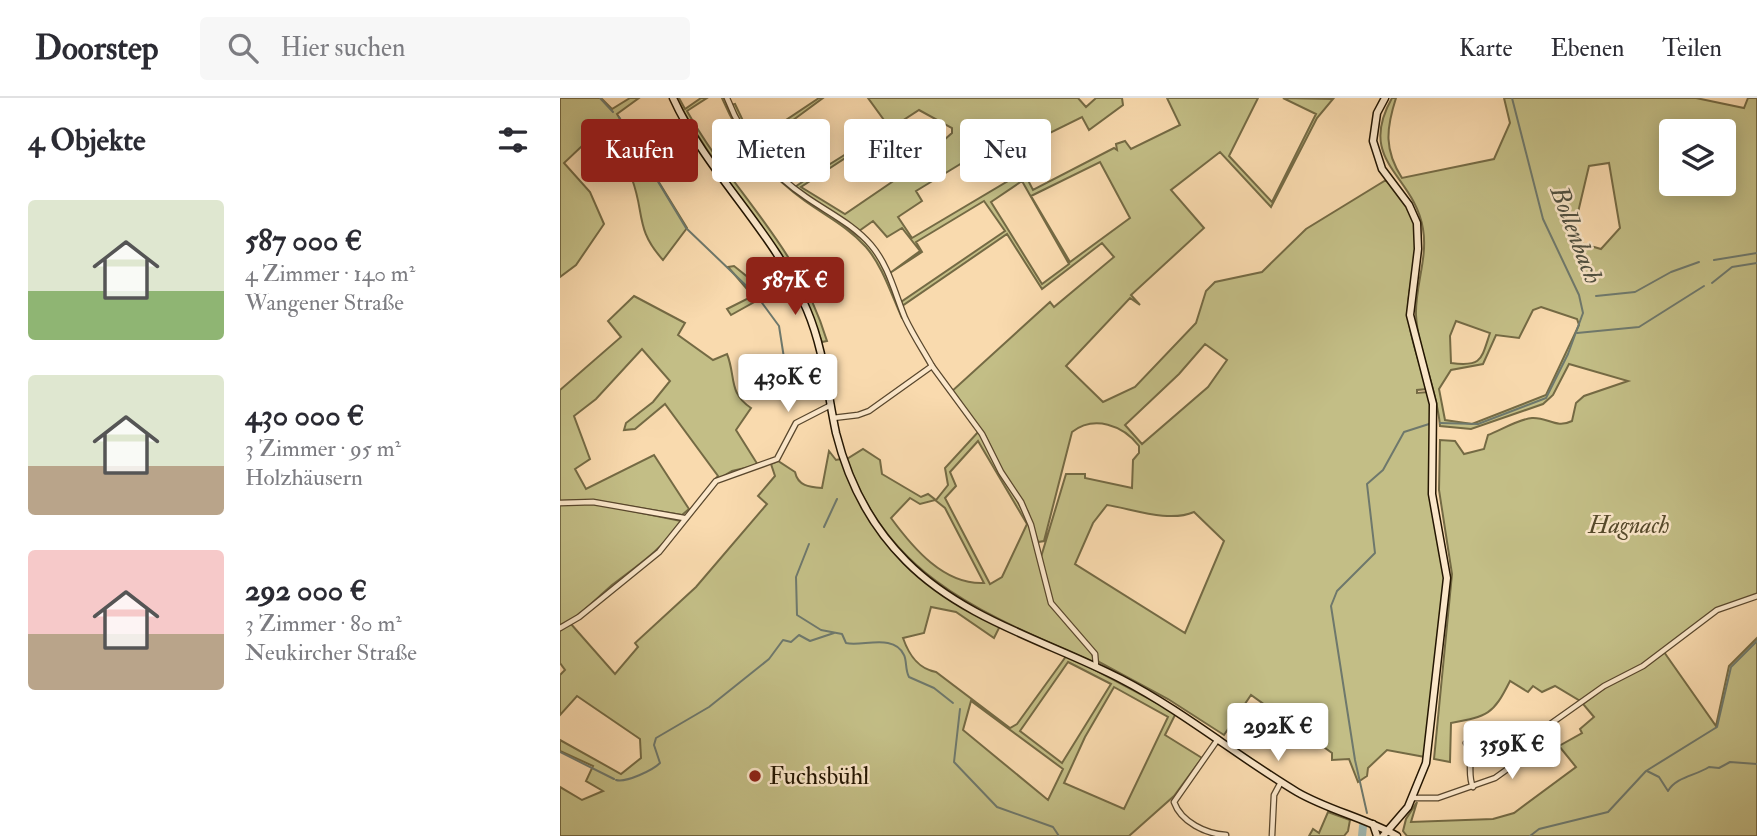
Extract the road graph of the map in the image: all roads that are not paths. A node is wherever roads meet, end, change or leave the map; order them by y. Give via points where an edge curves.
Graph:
1 (673, 98) edge
2 (727, 98) edge
3 (1385, 98) edge
4 (932, 366) junction
5 (831, 405) junction
6 (833, 418) junction
7 (560, 503) edge
8 (684, 518) junction
9 (1757, 596) edge
10 (560, 628) edge
11 (1096, 666) junction
12 (1218, 738) junction
13 (1469, 748) dead end
14 (1281, 782) junction
15 (1473, 787) junction
16 (1412, 798) junction
17 (1401, 816) junction
18 (1373, 824) junction
19 (1385, 834) edge
20 (1226, 835) edge
21 (1272, 836) edge
22 (1377, 836) edge
23 (1399, 836) edge

1 - 5 main road via 694,137 770,242 797,289 818,341
2 - 4 street via 750,145 768,166 846,222 876,251
3 - 16 main road via 1377,113 1373,141 1382,169 1417,223 1410,315 1433,404 1432,494 1447,592 1428,755
4 - 6 street via 869,411
4 - 11 street via 982,434 1021,502 1051,603 1095,654
5 - 6 main road
5 - 8 street via 799,421 782,454 769,463 716,481
6 - 11 main road via 859,496 880,531 907,562 961,603
7 - 8 street via 593,502
8 - 10 street via 659,552
9 - 15 street via 1717,610 1643,666 1604,686 1547,726 1509,768
11 - 12 main road
12 - 14 main road
12 - 20 street via 1174,802 1182,816 1211,833
13 - 15 street via 1468,776
14 - 18 main road via 1312,800
14 - 21 street via 1274,795
15 - 16 street via 1438,798
16 - 17 main road
17 - 19 main road
17 - 23 main road
18 - 19 main road
18 - 22 main road
19 - 23 main road

